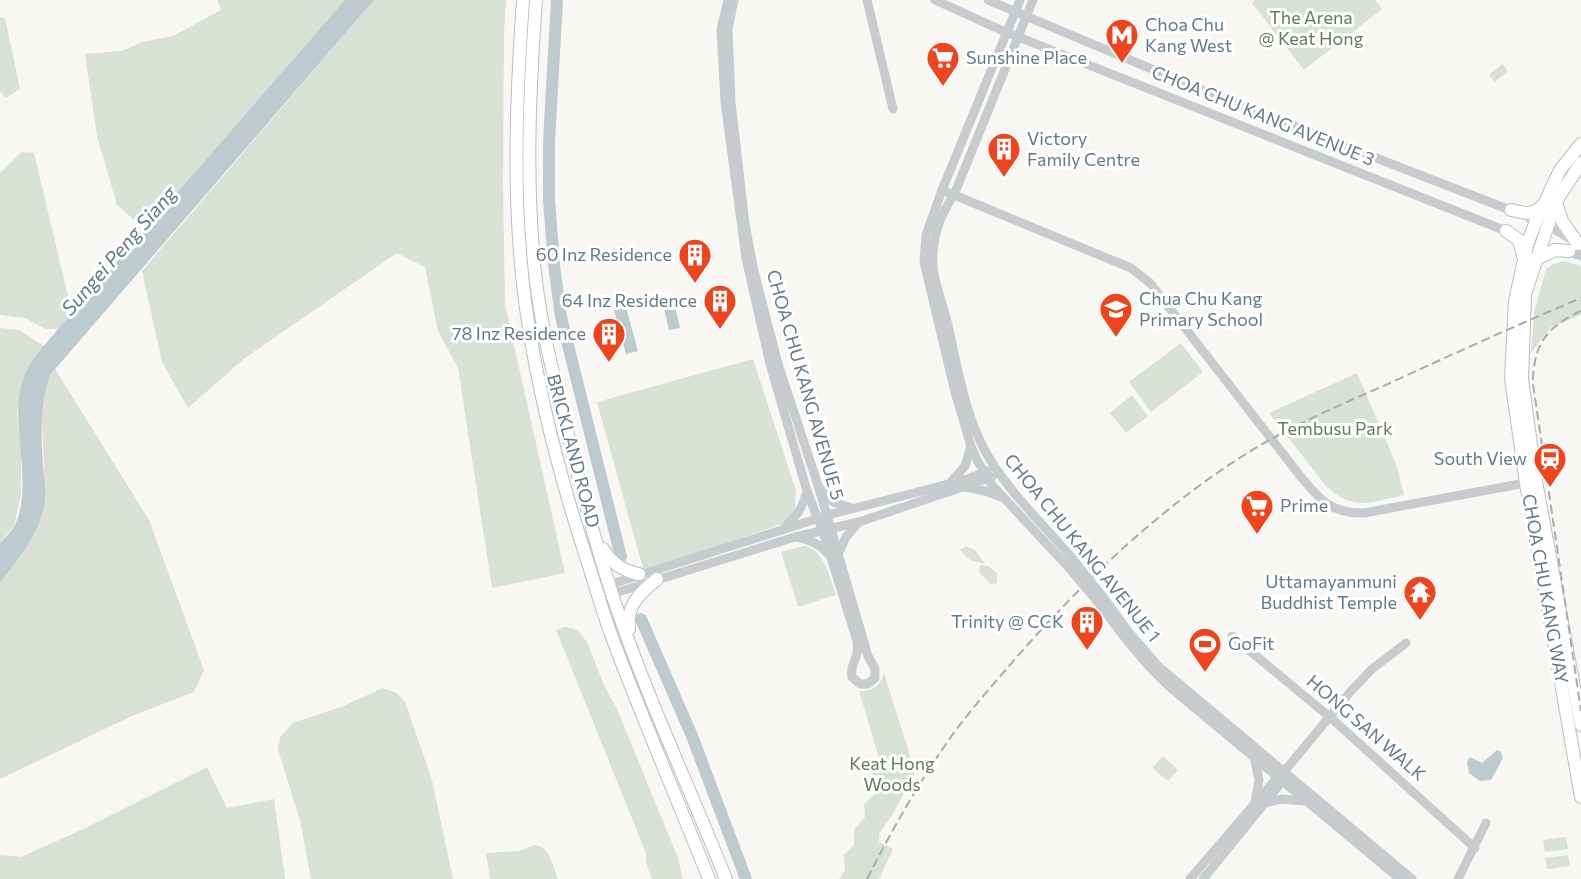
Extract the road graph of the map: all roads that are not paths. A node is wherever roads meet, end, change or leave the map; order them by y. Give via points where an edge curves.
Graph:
1 (522, 0) edge
2 (536, 0) edge
3 (728, 0) edge
4 (734, 0) edge
5 (935, 0) edge
6 (988, 0) edge
7 (1020, 0) edge
8 (1033, 0) edge
9 (869, 3) edge
10 (1015, 12) junction
11 (1027, 17) junction
12 (1007, 32) junction
13 (1018, 37) junction
14 (893, 109) dead end
15 (1581, 144) edge
16 (1581, 163) edge
17 (942, 190) junction
18 (954, 195) junction
19 (1550, 202) junction
20 (1511, 210) junction
21 (1541, 224) junction
22 (1506, 231) junction
23 (1535, 241) junction
24 (1577, 249) edge
25 (1529, 260) junction
26 (756, 291) junction
27 (971, 446) junction
28 (996, 469) junction
29 (986, 476) junction
30 (951, 482) junction
31 (1531, 482) junction
32 (818, 485) junction
33 (963, 486) junction
34 (807, 490) junction
35 (1008, 501) junction
36 (1025, 506) junction
37 (854, 508) junction
38 (822, 517) junction
39 (1024, 517) junction
40 (859, 522) junction
41 (781, 530) junction
42 (827, 531) junction
43 (795, 537) junction
44 (597, 541) junction
45 (834, 556) junction
46 (1073, 566) junction
47 (639, 574) junction
48 (657, 579) junction
49 (611, 589) junction
50 (598, 593) junction
51 (1100, 599) junction
52 (1232, 636) dead end
53 (1406, 643) dead end
54 (633, 652) junction
55 (1330, 718) junction
56 (1581, 725) edge
57 (1255, 760) junction
58 (1283, 775) junction
59 (1581, 797) edge
60 (1305, 801) junction
61 (1260, 803) junction
62 (1486, 823) dead end
63 (1475, 848) junction
64 (709, 879) edge
65 (726, 879) edge
66 (1190, 879) edge
67 (1203, 879) edge
68 (1400, 879) edge
69 (1412, 879) edge
70 (1458, 879) edge

1 - 50 main road, BRICKLAND ROAD via 516,96 516,209 525,301 549,430
2 - 44 main road, BRICKLAND ROAD via 529,100 533,253 546,343 582,495
3 - 26 street, CHOA CHU KANG AVENUE 5 via 721,29 725,102 742,231
4 - 26 street, CHOA CHU KANG AVENUE 5 via 728,29 733,125
5 - 12 street, CHOA CHU KANG AVENUE 3
6 - 10 street, CHOA CHU KANG AVENUE 3
7 - 10 street, CHOA CHU KANG AVENUE 1
8 - 11 street, CHOA CHU KANG AVENUE 1
9 - 14 street
10 - 11 street, CHOA CHU KANG AVENUE 3
10 - 12 street, CHOA CHU KANG AVENUE 1
11 - 13 street, CHOA CHU KANG AVENUE 1
11 - 20 street, CHOA CHU KANG AVENUE 3 via 1204,91
12 - 13 street, CHOA CHU KANG AVENUE 3
12 - 17 street, CHOA CHU KANG AVENUE 1
13 - 18 street, CHOA CHU KANG AVENUE 1
13 - 22 street, CHOA CHU KANG AVENUE 3
15 - 19 main road, CHOA CHU KANG WAY via 1560,170
16 - 19 main road, CHOA CHU KANG WAY
17 - 18 street
17 - 27 street, CHOA CHU KANG AVENUE 1 via 927,235 924,262
18 - 28 street, CHOA CHU KANG AVENUE 1 via 937,230 934,271 970,413
18 - 31 street via 1140,274 1301,477 1330,507 1364,513
19 - 20 main road via 1527,214
19 - 21 main road, CHOA CHU KANG WAY
19 - 24 main road
20 - 21 street, CHOA CHU KANG AVENUE 3
21 - 23 main road, CHOA CHU KANG WAY
21 - 24 street, CHOA CHU KANG AVENUE 3
22 - 23 street, CHOA CHU KANG AVENUE 3
22 - 25 main road via 1519,240
23 - 24 street, CHOA CHU KANG AVENUE 3
23 - 25 main road, CHOA CHU KANG WAY
24 - 25 main road via 1555,250
25 - 31 main road, CHOA CHU KANG WAY via 1515,301 1511,379
26 - 32 street, CHOA CHU KANG AVENUE 5
26 - 34 street, CHOA CHU KANG AVENUE 5 via 770,364
27 - 29 street, CHOA CHU KANG AVENUE 1
27 - 30 street via 966,465
28 - 29 street
28 - 36 street, CHOA CHU KANG AVENUE 1
29 - 30 street
29 - 33 street
29 - 35 street, CHOA CHU KANG AVENUE 1
30 - 37 street
31 - 56 main road, CHOA CHU KANG WAY
31 - 59 main road, CHOA CHU KANG WAY
32 - 37 street via 833,502
32 - 38 street, CHOA CHU KANG AVENUE 5
33 - 35 street
33 - 40 street
34 - 38 street, CHOA CHU KANG AVENUE 5
34 - 41 street via 798,515
35 - 39 street, CHOA CHU KANG AVENUE 1
36 - 39 street
36 - 46 street, CHOA CHU KANG AVENUE 1
37 - 38 street
38 - 41 street
38 - 42 street, CHOA CHU KANG AVENUE 5
39 - 46 street, CHOA CHU KANG AVENUE 1
40 - 42 street
40 - 45 street
41 - 47 street
42 - 43 street
42 - 45 street, CHOA CHU KANG AVENUE 5
43 - 45 street via 814,542
43 - 48 street
44 - 47 main road via 613,563
44 - 49 main road, BRICKLAND ROAD
45 - 45 street via 875,669 875,678 864,685 856,682 851,673 859,651
46 - 51 street, CHOA CHU KANG AVENUE 1, bridge
47 - 49 street
48 - 49 street
48 - 54 main road via 642,591 630,609
49 - 50 street
49 - 54 main road, BRICKLAND ROAD
50 - 64 main road, BRICKLAND ROAD via 611,636
51 - 57 street, CHOA CHU KANG AVENUE 1 via 1153,672
51 - 58 street, CHOA CHU KANG AVENUE 1 via 1158,666
52 - 55 street, HONG SAN WALK
53 - 55 street via 1372,669
54 - 65 main road, BRICKLAND ROAD
55 - 58 street
55 - 63 street, HONG SAN WALK
57 - 58 street, CHOA CHU KANG AVENUE 1
57 - 61 street
58 - 60 street, CHOA CHU KANG AVENUE 1
58 - 61 street
58 - 69 street, CHOA CHU KANG AVENUE 1
60 - 61 street
60 - 68 street, CHOA CHU KANG AVENUE 1
61 - 66 street
61 - 67 street
62 - 63 street
63 - 70 street

